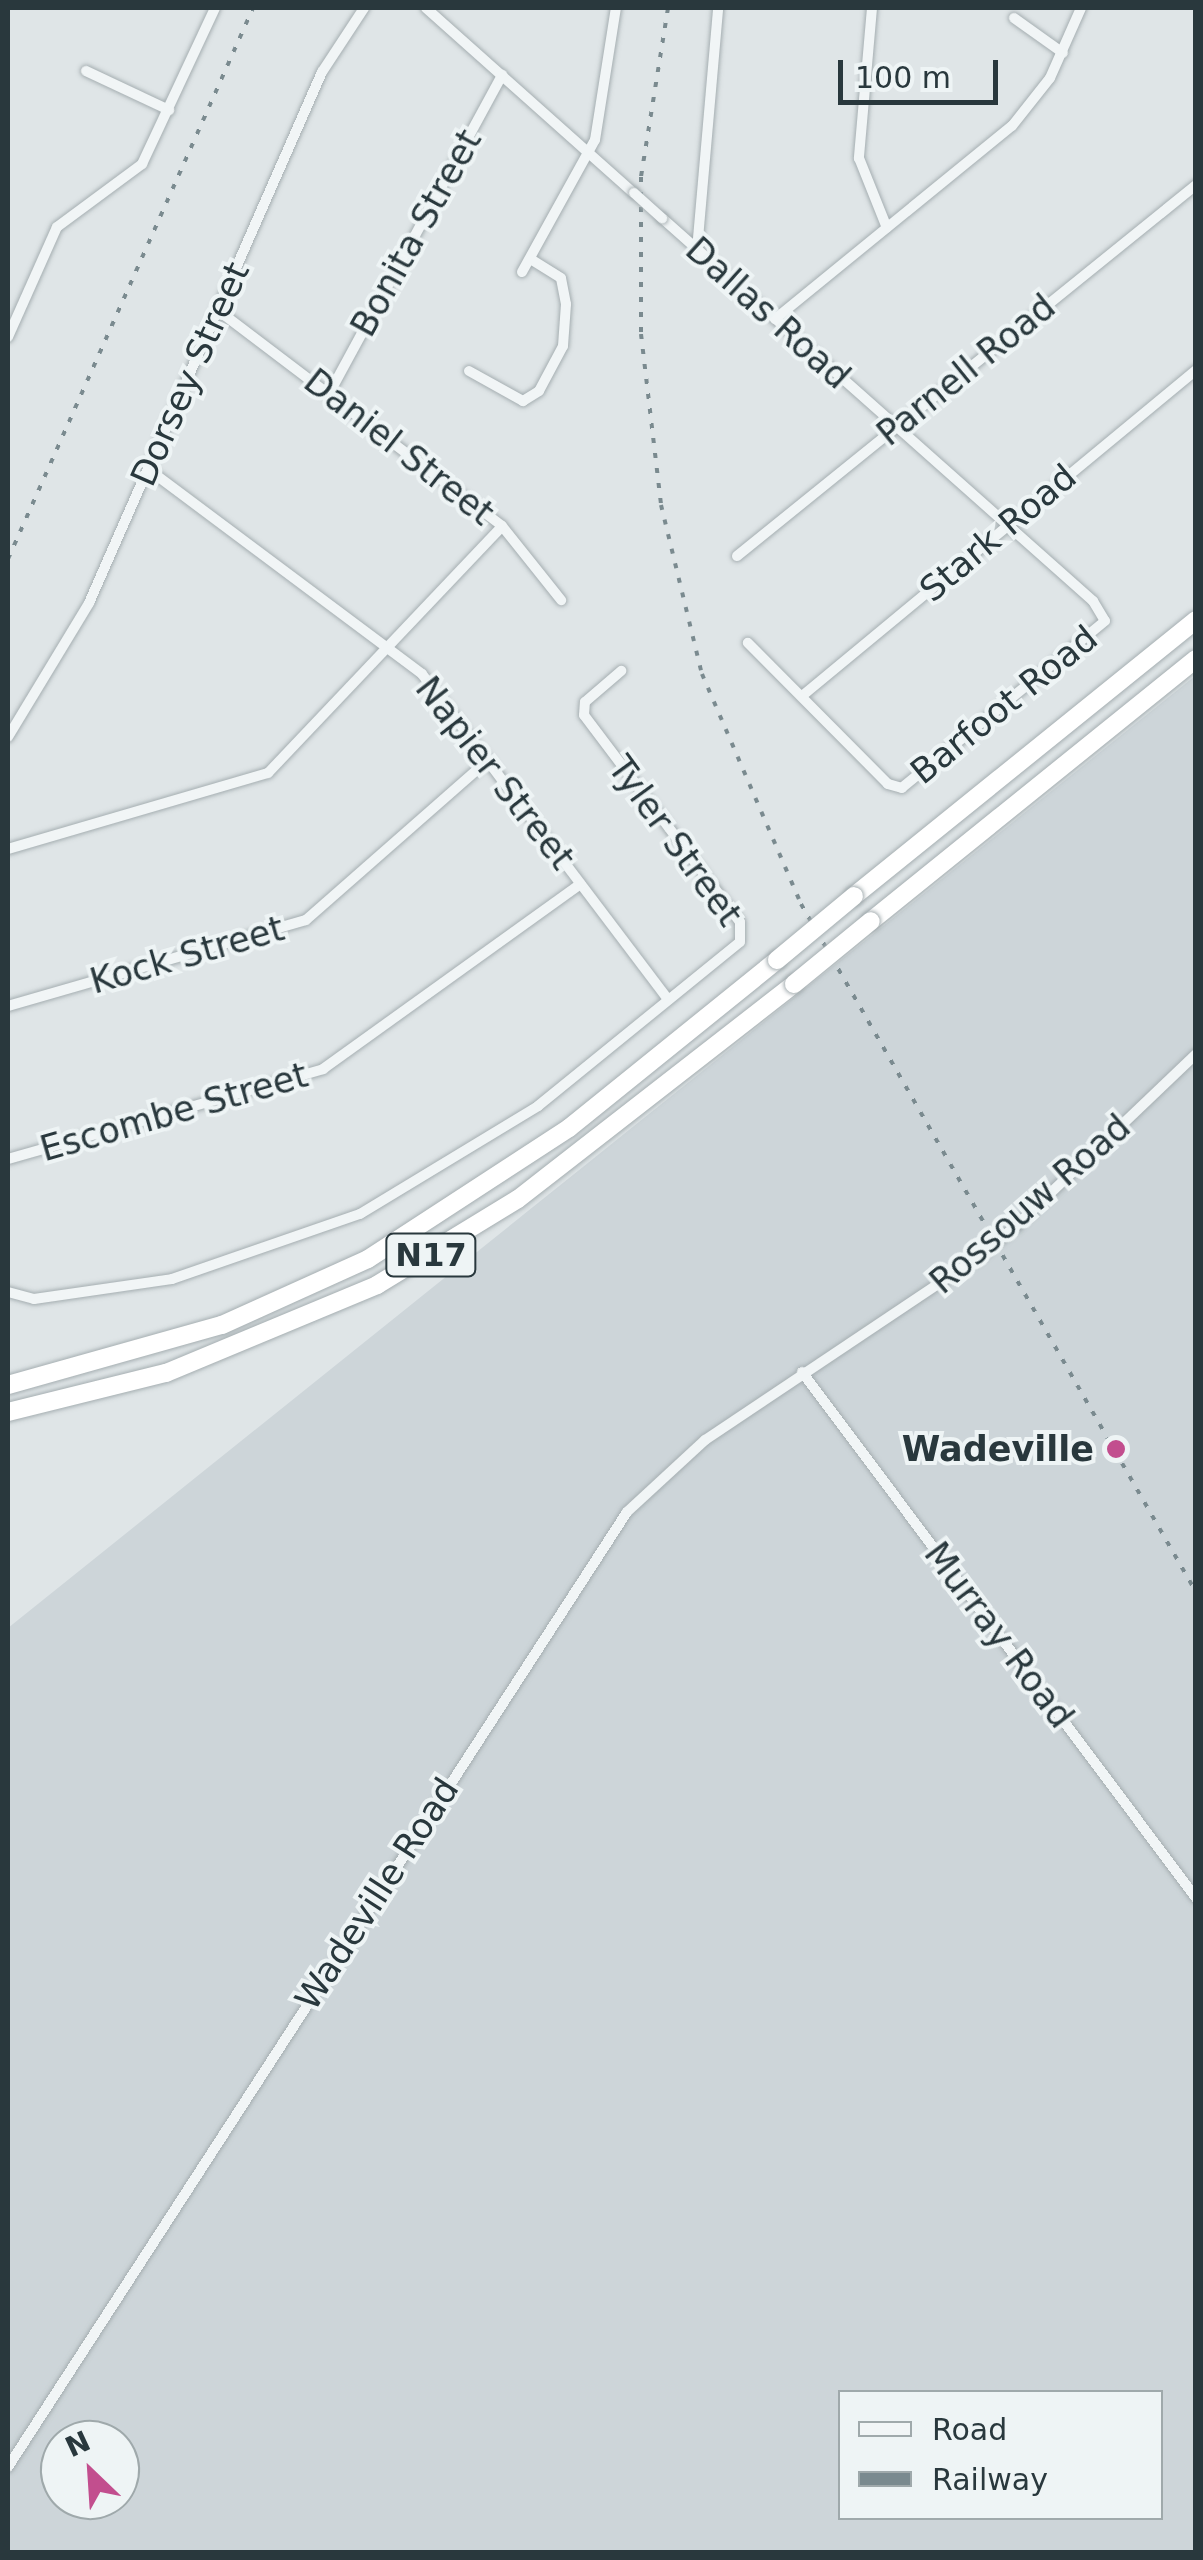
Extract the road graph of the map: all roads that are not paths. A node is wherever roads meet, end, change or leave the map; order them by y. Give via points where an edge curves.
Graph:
1 (215, 8) edge
2 (364, 8) edge
3 (426, 8) edge
4 (616, 8) edge
5 (718, 8) edge
6 (872, 8) edge
7 (1082, 8) edge
8 (1014, 18) dead end
9 (1063, 53) junction
10 (86, 71) dead end
11 (502, 74) junction
12 (169, 110) junction
13 (588, 151) junction
14 (1196, 185) edge
15 (887, 228) junction
16 (698, 250) junction
17 (530, 259) junction
18 (522, 272) dead end
19 (219, 311) junction
20 (775, 318) junction
21 (8, 337) edge
22 (1196, 370) edge
23 (468, 371) dead end
24 (330, 392) junction
25 (897, 427) junction
26 (148, 469) junction
27 (1006, 525) junction
28 (502, 526) junction
29 (737, 556) dead end
30 (561, 600) dead end
31 (1196, 620) edge
32 (1105, 621) joint
33 (748, 643) dead end
34 (388, 647) junction
35 (1196, 658) edge
36 (621, 671) dead end
37 (1196, 674) edge
38 (802, 696) junction
39 (8, 736) edge
40 (488, 760) junction
41 (1054, 773) junction
42 (8, 848) edge
43 (580, 884) junction
44 (668, 1000) junction
45 (8, 1006) edge
46 (1196, 1054) edge
47 (8, 1159) edge
48 (11, 1294) edge
49 (802, 1372) junction
50 (8, 1386) edge
51 (8, 1412) edge
52 (1196, 1898) edge
53 (8, 2467) edge

1 - 12 street
2 - 19 street, Dorsey Street via 330,56
3 - 11 street, Dallas Road
4 - 13 street
5 - 16 street
6 - 15 street via 859,158
7 - 9 street
8 - 9 street
9 - 15 street via 1012,126
10 - 12 street
11 - 13 street, Dallas Road
11 - 24 street, Bonita Street
12 - 21 street via 135,173 56,227
13 - 16 street, Dallas Road, bridge
13 - 17 street
14 - 25 street, Parnell Road
15 - 20 street
16 - 20 street, Dallas Road
17 - 18 street
17 - 23 street via 556,273 565,291 566,338 546,378 523,401
19 - 24 street, Daniel Street
19 - 26 street, Dorsey Street
20 - 25 street, Dallas Road
22 - 27 street, Stark Road
24 - 28 street, Daniel Street
25 - 27 street, Dallas Road
25 - 29 street, Parnell Road
26 - 34 street, Napier Street
26 - 39 street, Dorsey Street via 79,622
27 - 32 street, Dallas Road via 1093,601
27 - 38 street, Stark Road
28 - 30 street, Daniel Street
28 - 34 street
31 - 50 highway, N17, bridge via 569,1128 368,1260 222,1325
32 - 38 street, Barfoot Road via 902,788 888,784
33 - 38 street
34 - 40 street, Napier Street via 429,682
34 - 42 street via 261,776
35 - 41 highway, N17
36 - 44 street, Tyler Street via 585,702 584,716 744,933
37 - 41 highway
40 - 43 street, Napier Street
40 - 45 street, Kock Street via 306,920
41 - 51 highway, N17, bridge via 518,1199 378,1285 166,1373
43 - 44 street, Napier Street
43 - 47 street, Escombe Street via 323,1070
44 - 48 street via 488,1142 360,1214 172,1279
46 - 49 street, Rossouw Road, bridge via 980,1256
49 - 52 street, Murray Road
49 - 53 street, Wadeville Road via 678,1462 623,1518

